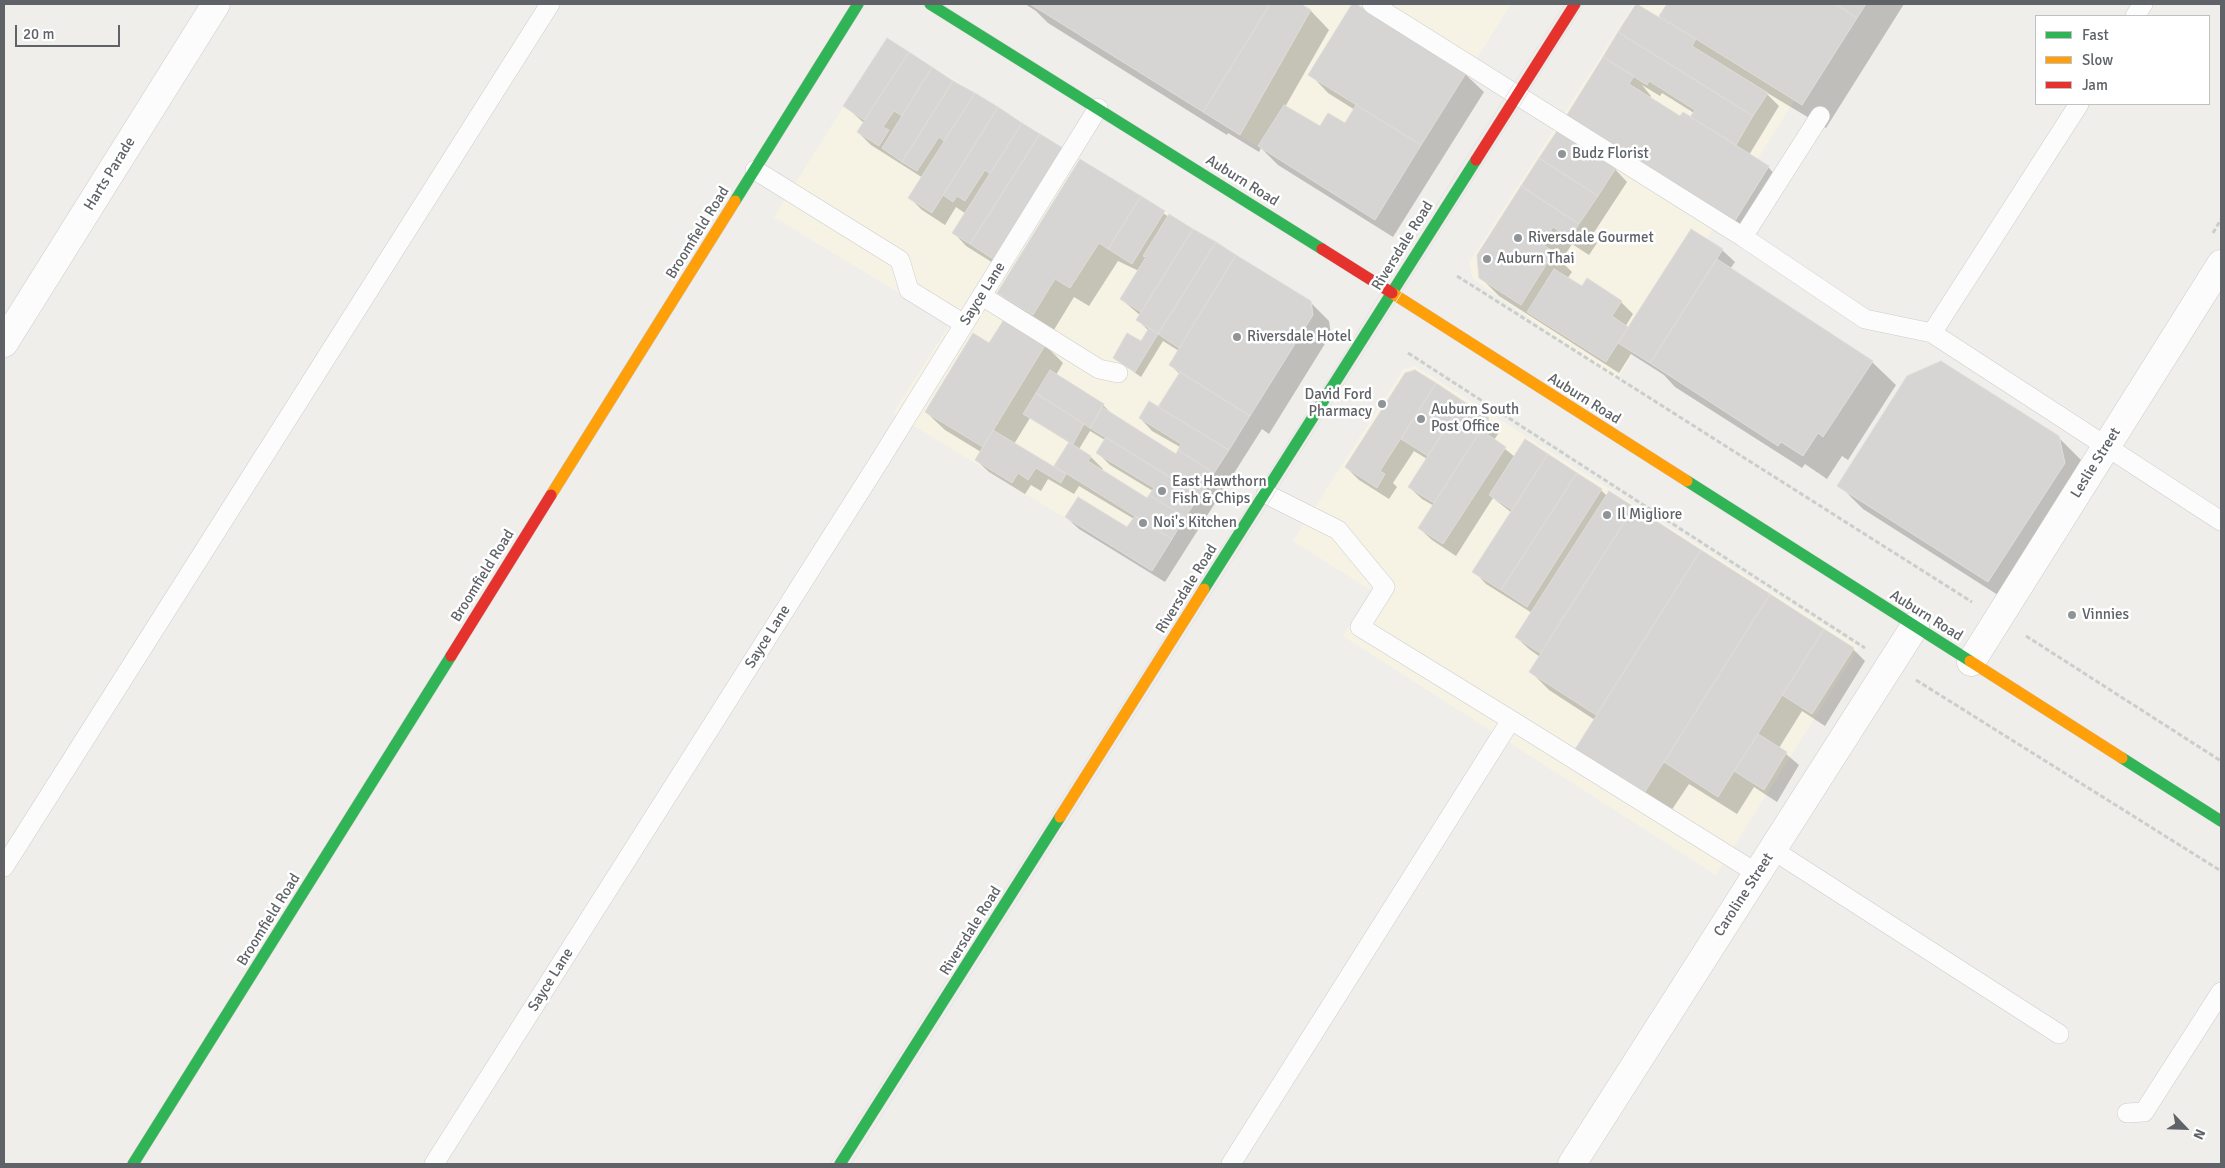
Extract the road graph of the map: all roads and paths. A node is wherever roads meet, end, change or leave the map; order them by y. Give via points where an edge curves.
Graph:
1 (216, 4) edge
2 (550, 4) edge
3 (858, 4) edge
4 (930, 4) edge
5 (1372, 4) edge
6 (1575, 4) edge
7 (2143, 4) edge
8 (2136, 15) edge
9 (1517, 96) junction
10 (2078, 105) edge
11 (1098, 108) junction
12 (1820, 116) dead end
13 (755, 170) junction
14 (1742, 237) junction
15 (2221, 264) edge
16 (1457, 276) dead end
17 (1392, 293) junction
18 (982, 296) junction
19 (964, 324) junction
20 (1932, 333) junction
21 (4, 343) edge
22 (1408, 353) dead end
23 (1118, 372) dead end
24 (2107, 445) junction
25 (1266, 494) junction
26 (2221, 521) edge
27 (1998, 618) junction
28 (1914, 626) junction
29 (1971, 662) junction
30 (1890, 664) junction
31 (1511, 720) junction
32 (2221, 761) edge
33 (2221, 821) edge
34 (1773, 850) junction
35 (4, 867) edge
36 (2221, 871) edge
37 (1758, 874) junction
38 (2221, 992) edge
39 (2058, 1034) dead end
40 (2127, 1113) dead end
41 (133, 1164) edge
42 (434, 1164) edge
43 (840, 1164) edge
44 (1231, 1164) edge
45 (1572, 1164) edge

1 - 21 street, Harts Parade
2 - 35 lane
3 - 13 main road, Broomfield Road
4 - 11 main road, Auburn Road
5 - 9 lane
6 - 9 main road, Riversdale Road
7 - 8 lane
9 - 14 lane
9 - 17 main road, Riversdale Road
10 - 20 lane
11 - 17 main road, Auburn Road
11 - 18 lane, Sayce Lane
12 - 14 lane
13 - 19 lane via 900,260 909,290
13 - 41 main road, Broomfield Road
14 - 20 lane via 1865,319
15 - 24 street, Leslie Street
16 - 27 path
17 - 25 main road, Riversdale Road
17 - 28 main road, Auburn Road
18 - 19 lane, Sayce Lane
18 - 23 lane via 1099,369
19 - 42 lane, Sayce Lane
20 - 24 lane
22 - 30 path
24 - 26 lane
24 - 27 street, Leslie Street
25 - 31 lane via 1338,530 1385,587 1360,627
25 - 43 main road, Riversdale Road
27 - 29 street, Leslie Street
27 - 32 path
28 - 29 main road, Auburn Road
28 - 30 street, Caroline Street
29 - 33 main road, Auburn Road
30 - 34 street, Caroline Street
30 - 36 path
31 - 37 lane
31 - 44 lane
34 - 37 street, Caroline Street
34 - 39 lane
37 - 45 street, Caroline Street
38 - 40 lane via 2144,1112

